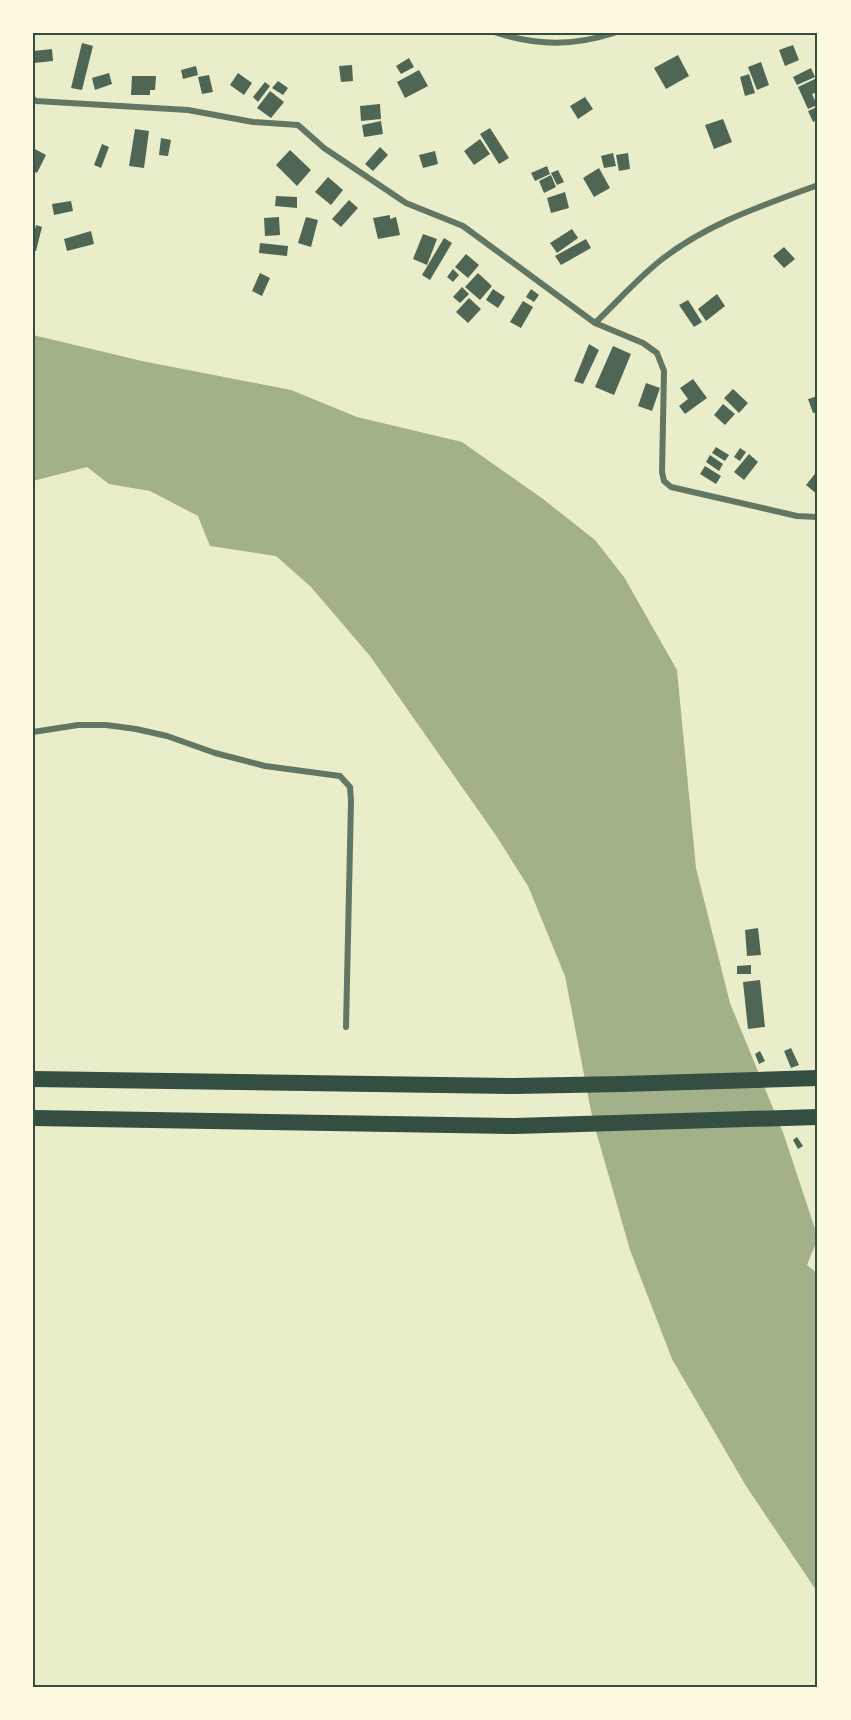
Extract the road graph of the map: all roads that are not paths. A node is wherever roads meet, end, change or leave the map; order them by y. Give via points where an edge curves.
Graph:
1 (497, 33) edge
2 (614, 33) edge
3 (33, 99) edge
4 (818, 184) edge
5 (595, 323) junction
6 (818, 517) edge
7 (33, 732) edge
8 (346, 1027) dead end
9 (818, 1078) edge
10 (33, 1079) edge
11 (33, 1118) edge
12 (818, 1118) edge

1 - 2 street via 531,41 569,43
3 - 5 street via 188,110 253,122 298,125 324,148 406,203 463,226
4 - 5 street via 714,226 686,243 642,276
5 - 6 street via 657,353 664,371 664,481 671,487 705,495 797,516
7 - 8 street via 78,725 136,729 265,766 340,776 350,787 351,801
9 - 10 highway via 568,1085
11 - 12 highway via 538,1126

